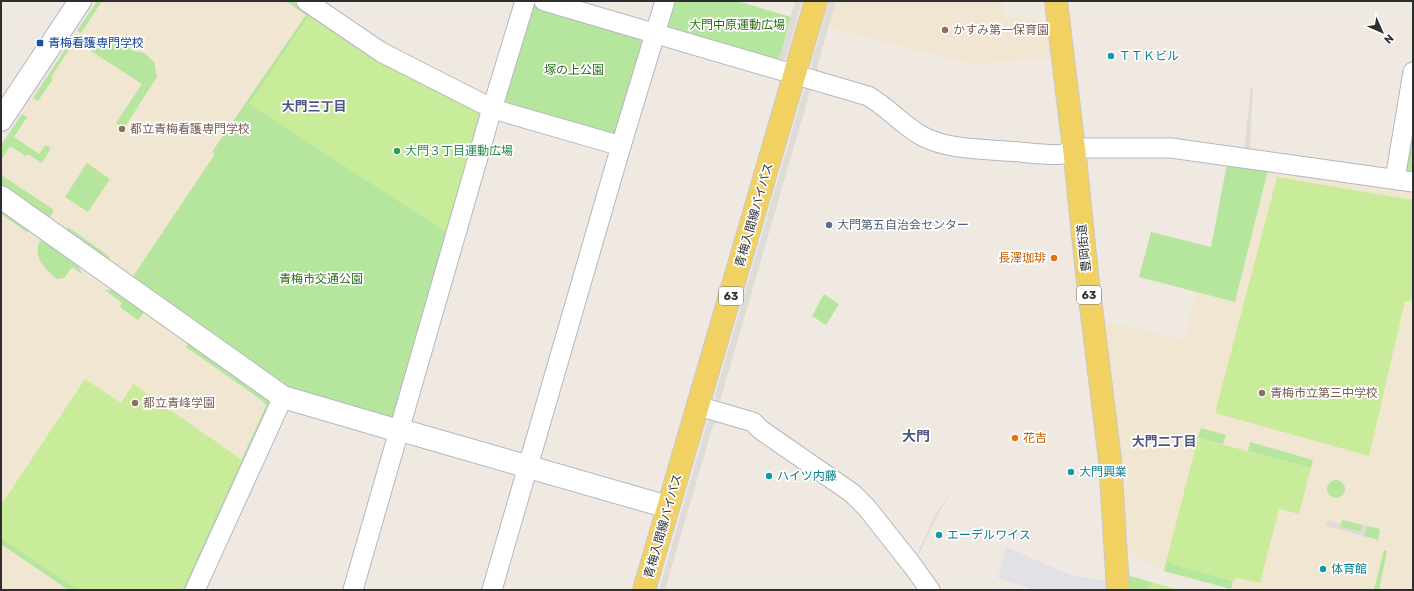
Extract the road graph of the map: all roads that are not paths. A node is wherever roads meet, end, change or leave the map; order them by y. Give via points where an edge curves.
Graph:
1 (80, 1) edge
2 (306, 1) edge
3 (525, 1) edge
4 (544, 1) edge
5 (665, 1) edge
6 (816, 1) edge
7 (1056, 1) edge
8 (655, 33) junction
9 (1413, 72) edge
10 (795, 74) junction
11 (493, 109) junction
12 (1, 120) edge
13 (621, 146) junction
14 (1074, 148) junction
15 (1404, 180) edge
16 (1, 197) edge
17 (283, 397) junction
18 (698, 406) junction
19 (399, 431) junction
20 (528, 467) junction
21 (668, 508) junction
22 (195, 590) edge
23 (353, 590) edge
24 (492, 590) edge
25 (644, 590) edge
26 (930, 590) edge
27 (1118, 590) edge

1 - 12 street
2 - 11 street via 381,52
3 - 11 street
4 - 8 street
5 - 8 street
6 - 10 main road, 青梅入間線バイパス / 63
7 - 14 main road, 豊岡街道 / 63
8 - 10 street
8 - 13 street
9 - 15 street
10 - 14 street via 868,96 906,126 938,143 972,148 1063,154
10 - 18 main road, 青梅入間線バイパス / 63
11 - 13 street
11 - 19 street
13 - 20 street
14 - 15 street via 1171,148
14 - 27 main road, 豊岡街道 / 63 via 1086,274 1110,460
16 - 17 street
17 - 19 street
17 - 22 street
18 - 21 main road, 青梅入間線バイパス / 63
18 - 26 street via 753,422 852,493 872,514
19 - 20 street
19 - 23 street
20 - 21 street
20 - 24 street
21 - 25 main road, 青梅入間線バイパス / 63

